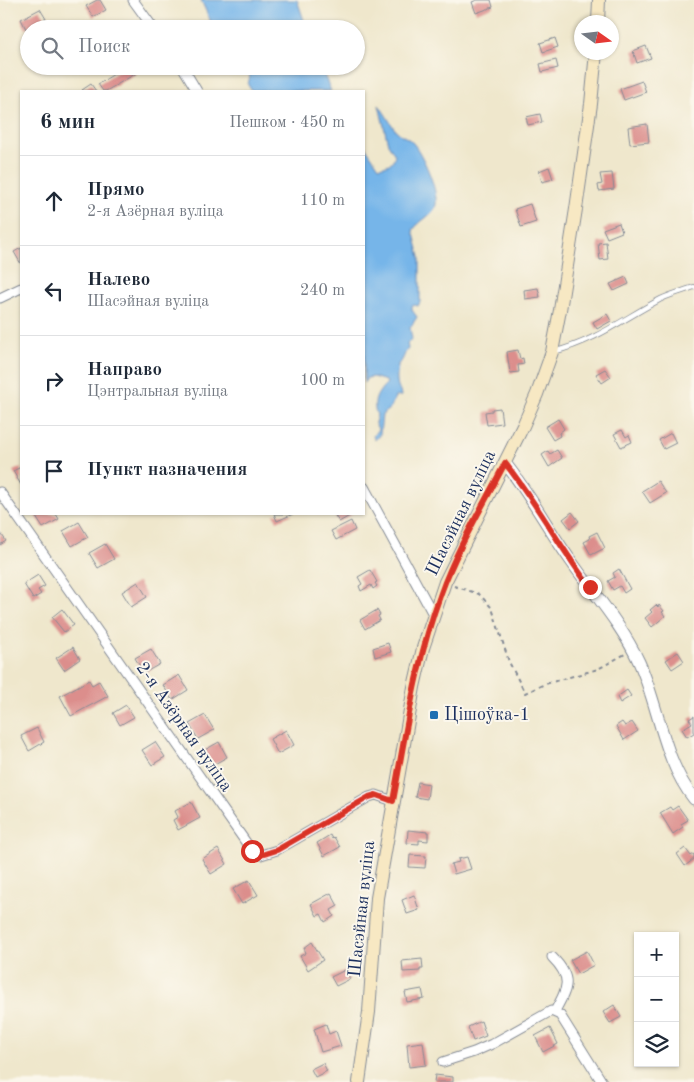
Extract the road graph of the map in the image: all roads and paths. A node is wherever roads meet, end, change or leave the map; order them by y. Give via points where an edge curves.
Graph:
1 (133, 0) edge
2 (599, 0) edge
3 (598, 15) edge
4 (147, 20) edge
5 (595, 60) edge
6 (187, 75) edge
7 (196, 90) edge
8 (694, 287) edge
9 (20, 288) edge
10 (0, 298) edge
11 (552, 352) junction
12 (505, 463) junction
13 (365, 489) edge
14 (0, 492) edge
15 (445, 582) junction
16 (433, 614) junction
17 (633, 650) junction
18 (694, 799) edge
19 (393, 801) junction
20 (552, 957) dead end
21 (555, 1011) junction
22 (443, 1062) dead end
23 (358, 1082) edge
24 (602, 1082) edge

1 - 4 street
2 - 3 main road
5 - 11 main road, Шасэйная вуліца via 576,209
6 - 7 street
8 - 11 lane via 663,298 589,340
9 - 10 street
11 - 12 main road, Шасэйная вуліца via 537,394
12 - 15 main road, Шасэйная вуліца
12 - 17 street
13 - 16 street
14 - 19 street, 2-я Азёрная вуліца via 252,851 261,855 277,850 369,797 376,795
15 - 16 main road, Шасэйная вуліца
15 - 17 path via 479,594 492,608 509,662 525,694 545,684 598,668
16 - 19 main road, Шасэйная вуліца via 414,687
17 - 18 street via 649,684 672,759
19 - 23 main road, Шасэйная вуліца via 377,898 369,1012
20 - 21 street via 564,972 567,983
21 - 22 street via 544,1013 492,1044
21 - 24 street via 566,1023

